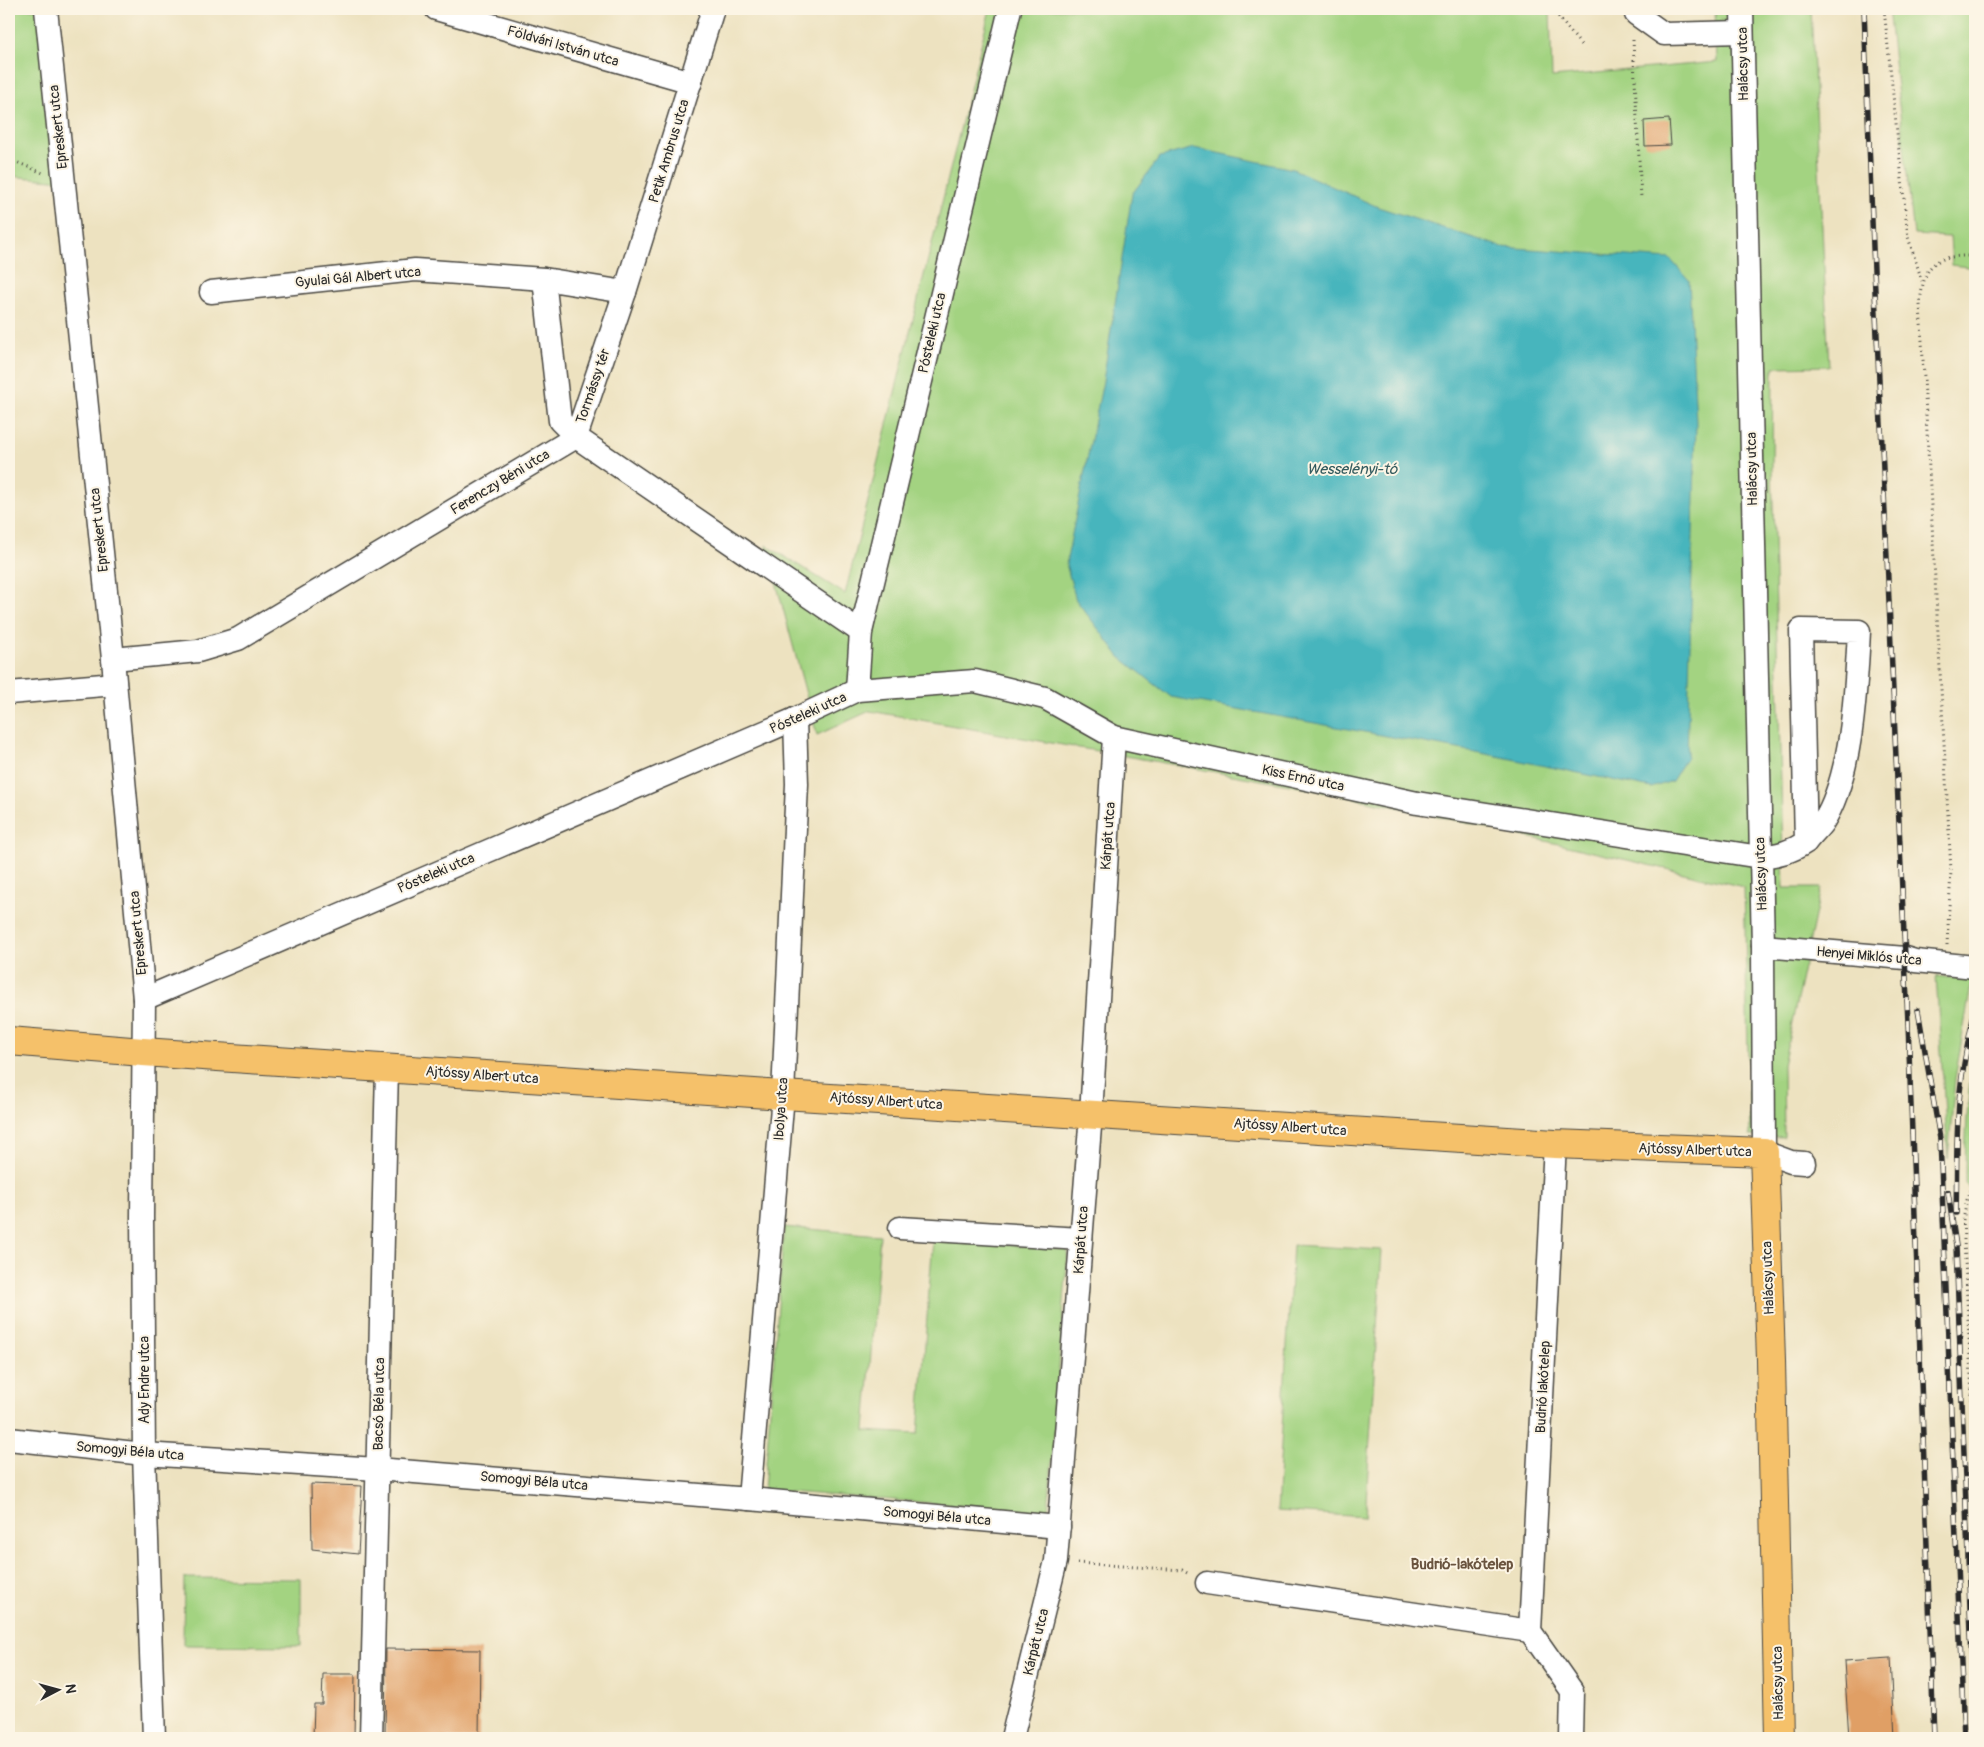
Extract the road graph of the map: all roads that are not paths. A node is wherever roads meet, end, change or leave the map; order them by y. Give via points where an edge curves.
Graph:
1 (46, 9) edge
2 (436, 9) edge
3 (713, 9) edge
4 (1010, 9) edge
5 (1636, 9) edge
6 (1742, 9) edge
7 (1742, 32) junction
8 (691, 82) junction
9 (544, 279) junction
10 (211, 292) dead end
11 (625, 292) junction
12 (576, 437) junction
13 (861, 632) junction
14 (112, 659) junction
15 (115, 684) junction
16 (857, 690) junction
17 (9, 693) edge
18 (795, 719) junction
19 (1114, 737) junction
20 (1806, 842) junction
21 (1760, 857) junction
22 (1763, 946) junction
23 (1975, 967) edge
24 (144, 999) junction
25 (9, 1041) edge
26 (143, 1052) junction
27 (387, 1069) junction
28 (783, 1095) junction
29 (1091, 1114) junction
30 (1555, 1144) junction
31 (1764, 1152) junction
32 (1804, 1163) dead end
33 (900, 1228) dead end
34 (1081, 1239) junction
35 (9, 1439) edge
36 (144, 1454) junction
37 (377, 1469) junction
38 (749, 1498) junction
39 (1059, 1527) junction
40 (1207, 1582) road end
41 (1530, 1631) junction
42 (154, 1738) edge
43 (371, 1738) edge
44 (1012, 1738) edge
45 (1571, 1738) edge
46 (1779, 1738) edge

1 - 14 street, Epreskert utca
2 - 8 street, Földvári István utca
3 - 8 street, Petik Ambrus utca
4 - 13 street, Pósteleki utca
5 - 7 street via 1636,14 1664,34
6 - 7 street, Halácsy utca
7 - 21 street, Halácsy utca
8 - 11 street, Petik Ambrus utca
9 - 10 street, Gyulai Gál Albert utca via 415,270
9 - 11 street, Gyulai Gál Albert utca
9 - 12 street, Tormássy tér via 560,421
11 - 12 street, Tormássy tér
12 - 13 street
12 - 14 street, Ferenczy Béni utca via 238,639 198,651
13 - 16 street, Pósteleki utca
14 - 15 street, Epreskert utca
15 - 17 street
15 - 24 street, Epreskert utca
16 - 18 street, Pósteleki utca
16 - 19 street, Kiss Ernő utca via 975,681 1045,698
18 - 24 street, Pósteleki utca
18 - 28 street, Ibolya utca via 797,784
19 - 21 street, Kiss Ernő utca via 1417,804
19 - 29 street, Kárpát utca
20 - 20 street via 1801,630 1858,631 1856,689 1837,792 1823,822
20 - 21 street, Kiss Ernő utca via 1782,855
21 - 22 street, Halácsy utca
22 - 23 street, Henyei Miklós utca
22 - 31 street, Halácsy utca
24 - 26 street, Epreskert utca
25 - 26 main road, Ajtóssy Albert utca
26 - 27 main road, Ajtóssy Albert utca
26 - 36 street, Ady Endre utca
27 - 28 main road, Ajtóssy Albert utca
27 - 37 street, Bacsó Béla utca
28 - 29 main road, Ajtóssy Albert utca
28 - 38 street, Ibolya utca
29 - 30 main road, Ajtóssy Albert utca
29 - 34 street, Kárpát utca
30 - 31 main road, Ajtóssy Albert utca
30 - 41 street, Budrió lakótelep
31 - 32 street via 1790,1162
31 - 46 main road, Halácsy utca
33 - 34 street
34 - 39 street, Kárpát utca
35 - 36 street, Somogyi Béla utca
36 - 37 street, Somogyi Béla utca
36 - 42 street, Ady Endre utca
37 - 38 street, Somogyi Béla utca
37 - 43 street, Bacsó Béla utca
38 - 39 street, Somogyi Béla utca
39 - 44 street, Kárpát utca via 1056,1561
40 - 41 street
41 - 45 street via 1572,1691

